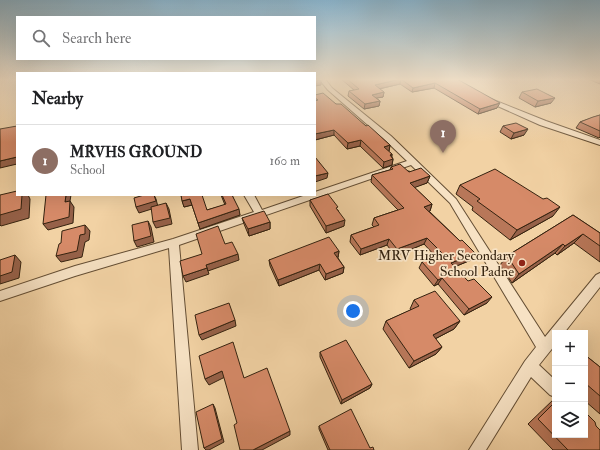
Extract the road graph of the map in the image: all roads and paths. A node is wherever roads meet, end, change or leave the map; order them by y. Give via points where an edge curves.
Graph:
1 (343, 100) edge
2 (489, 100) edge
3 (600, 143) edge
4 (413, 162) junction
5 (316, 195) edge
6 (251, 196) edge
7 (313, 196) edge
8 (260, 214) junction
9 (174, 243) junction
10 (600, 278) edge
11 (0, 296) edge
12 (558, 330) edge
13 (552, 338) edge
14 (544, 348) junction
15 (530, 366) junction
16 (552, 387) edge
17 (190, 450) edge
18 (477, 450) edge

1 - 4 street
2 - 3 street
4 - 5 street
4 - 14 street via 453,201
6 - 8 street
7 - 8 street
8 - 9 street
9 - 11 street via 75,271
9 - 17 street
10 - 12 street
13 - 14 street
14 - 15 street
15 - 16 street
15 - 18 street

